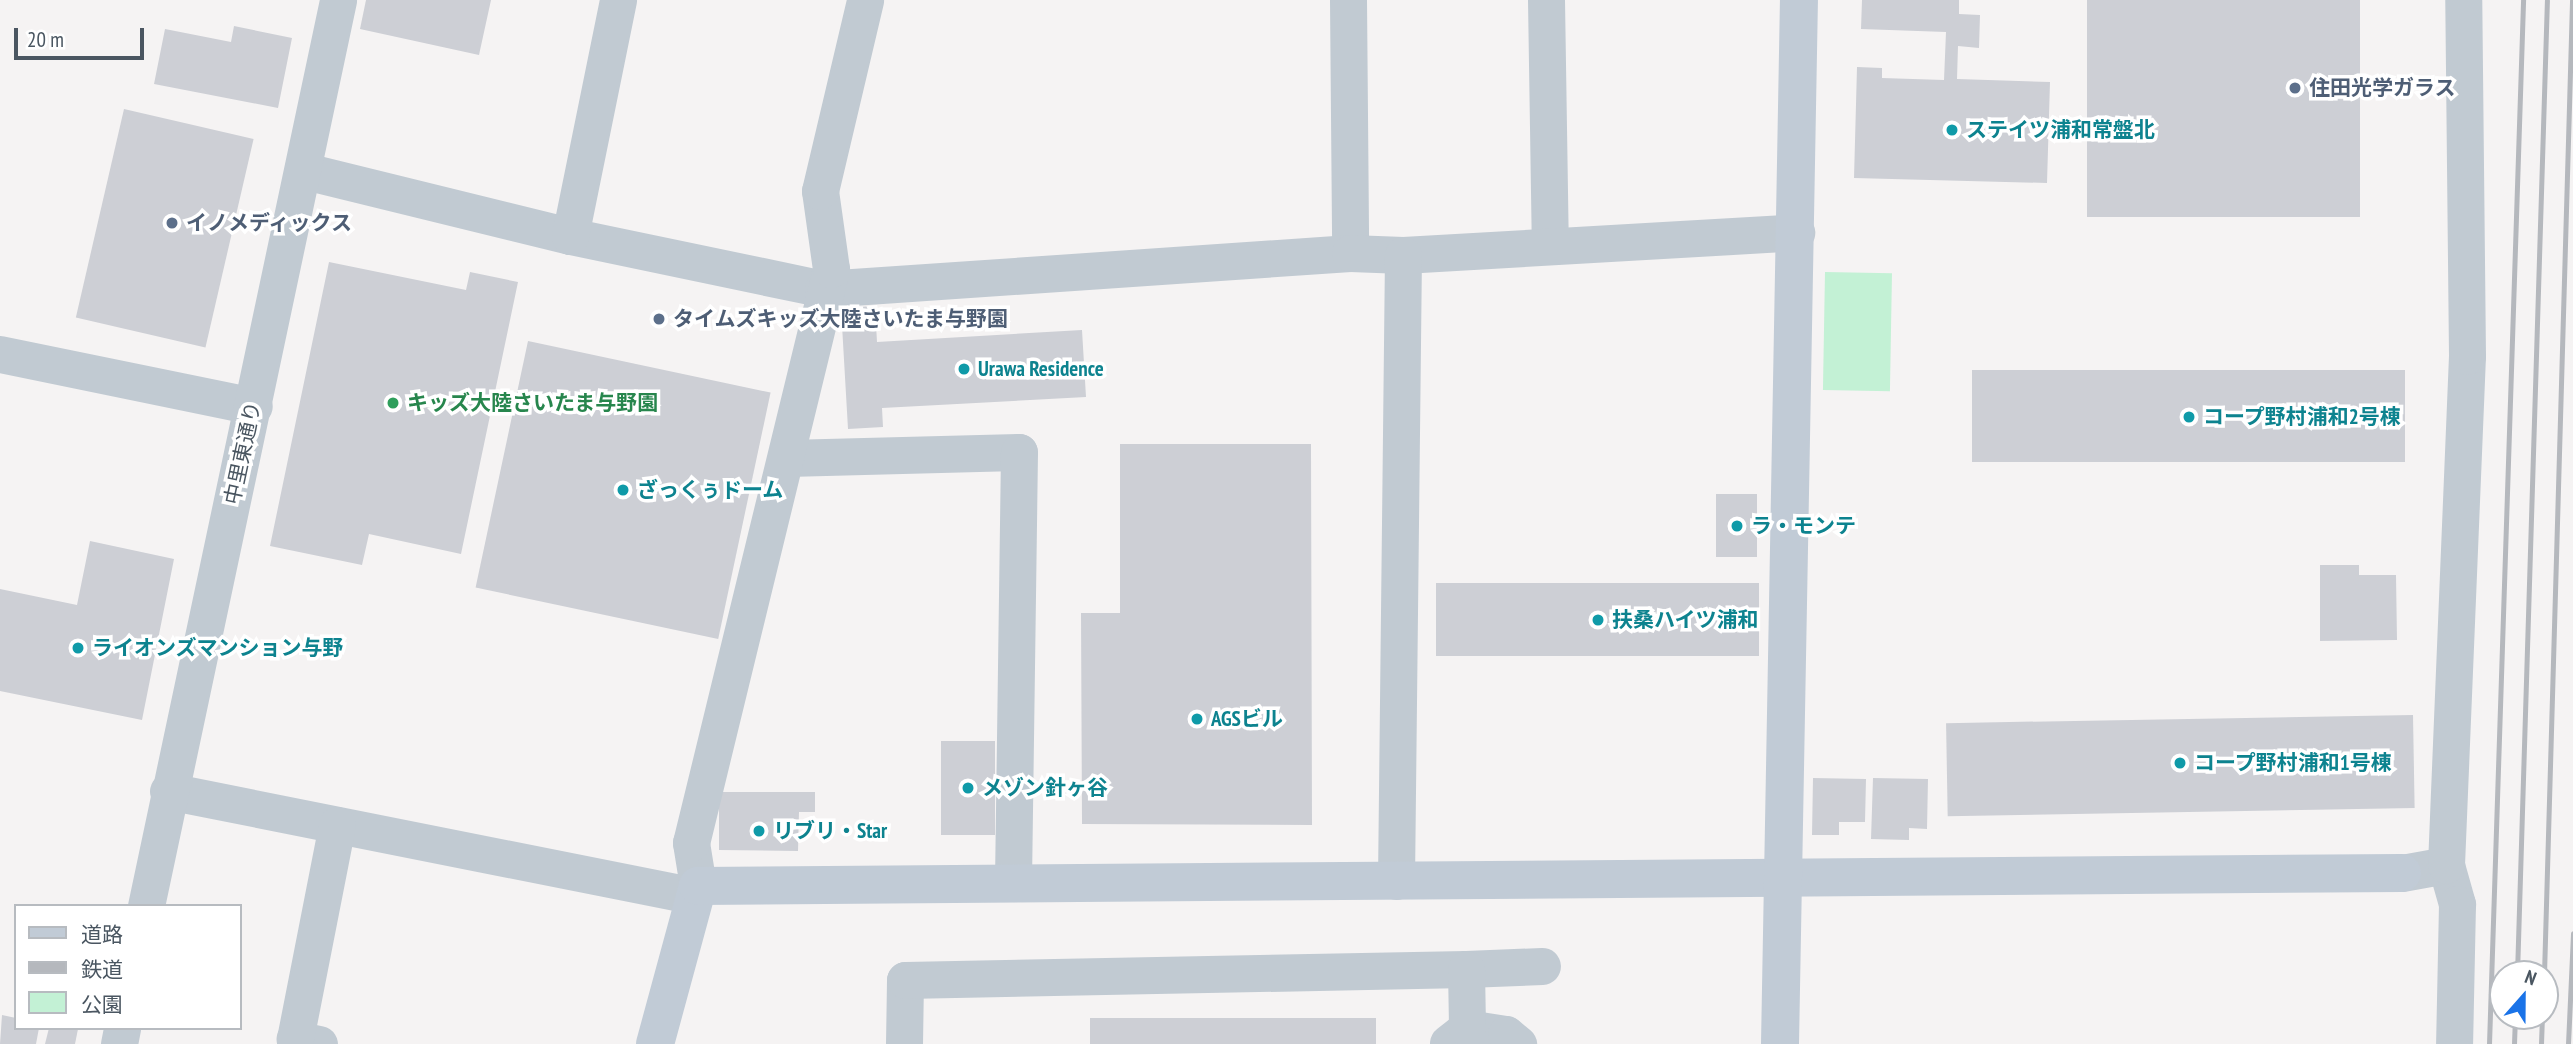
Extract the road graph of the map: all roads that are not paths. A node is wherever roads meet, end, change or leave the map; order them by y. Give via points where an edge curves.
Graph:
1 (338, 0) edge
2 (618, 0) edge
3 (865, 0) edge
4 (1348, 0) edge
5 (1546, 0) edge
6 (1799, 0) edge
7 (2463, 0) edge
8 (305, 171) junction
9 (1796, 232) junction
10 (570, 236) junction
11 (1550, 244) junction
12 (1350, 253) junction
13 (1403, 255) junction
14 (823, 289) junction
15 (0, 354) edge
16 (254, 406) junction
17 (787, 458) junction
18 (168, 791) junction
19 (337, 825) junction
20 (2446, 865) junction
21 (2402, 873) joint
22 (1784, 879) junction
23 (1396, 881) junction
24 (1013, 883) junction
25 (696, 891) junction
26 (146, 904) edge
27 (1542, 967) dead end
28 (1466, 969) junction
29 (1457, 1036) edge
30 (319, 1044) edge
31 (656, 1044) edge
32 (904, 1044) edge
33 (1518, 1044) edge
34 (1780, 1044) edge
35 (2454, 1044) edge

1 - 8 street, 中里東通り
2 - 10 street
3 - 14 street via 820,191 831,269
4 - 12 street
5 - 11 street
6 - 9 street
7 - 20 street via 2467,356
8 - 10 street
8 - 16 street, 中里東通り
9 - 11 street
9 - 22 street
10 - 14 street
11 - 13 street
12 - 13 street
12 - 14 street
13 - 23 street
14 - 17 street
15 - 16 street
16 - 18 street, 中里東通り
17 - 24 street via 1019,452
17 - 25 street via 691,843
18 - 19 street
18 - 26 street, 中里東通り
19 - 25 street
19 - 30 street via 295,1039
20 - 21 street
20 - 35 street via 2457,904
21 - 22 street
22 - 23 street
22 - 34 street
23 - 24 street
24 - 25 street
25 - 31 street
27 - 28 street
28 - 29 street
28 - 32 street via 905,980
29 - 33 street via 1506,1034

